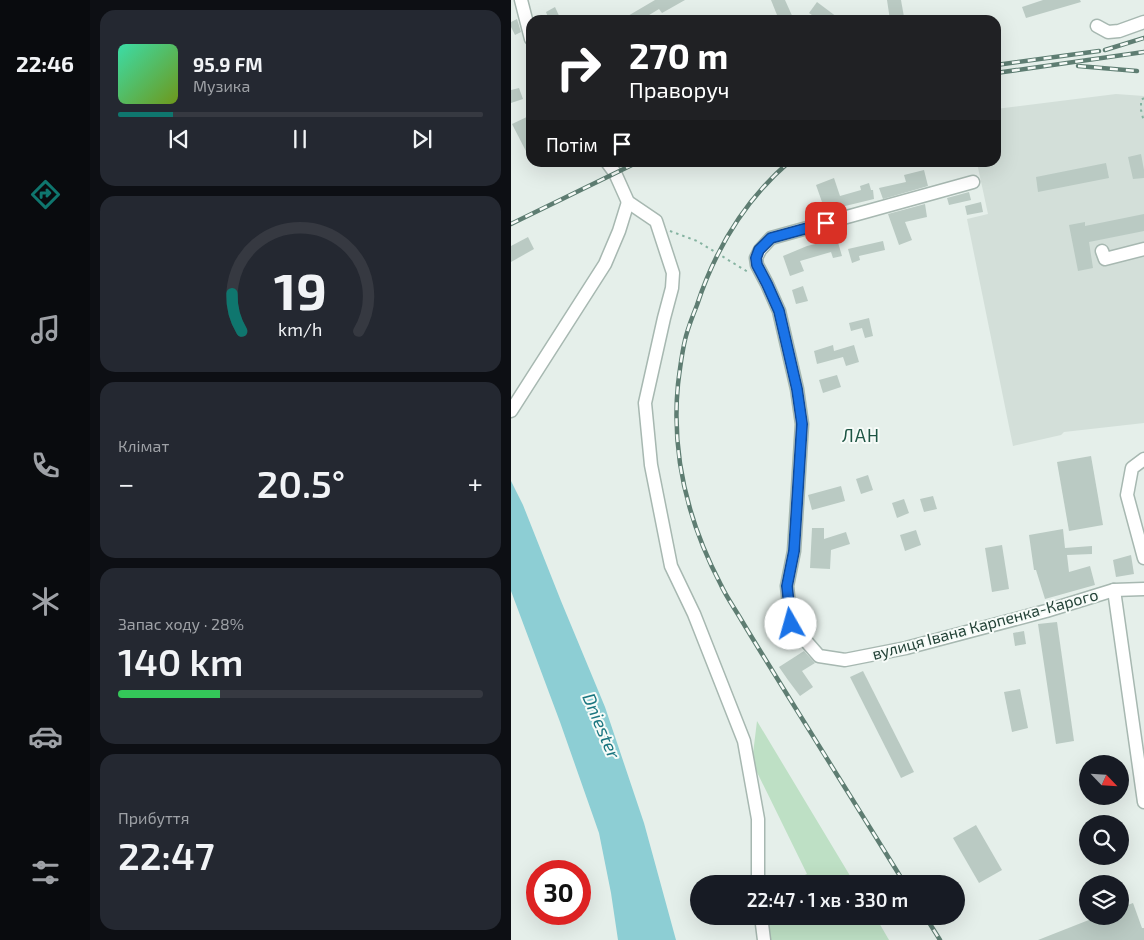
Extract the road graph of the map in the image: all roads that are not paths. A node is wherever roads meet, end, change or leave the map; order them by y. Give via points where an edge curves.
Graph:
1 (521, 0) edge
2 (526, 20) edge
3 (1144, 22) edge
4 (1097, 26) dead end
5 (611, 167) edge
6 (973, 182) dead end
7 (628, 202) junction
8 (1144, 249) edge
9 (1102, 251) dead end
10 (511, 411) edge
11 (1144, 459) edge
12 (1144, 558) edge
13 (1144, 589) edge
14 (1114, 590) junction
15 (1144, 802) edge
16 (759, 875) edge
17 (762, 925) edge
18 (763, 940) edge

1 - 2 street
3 - 4 street via 1108,32
5 - 7 street
6 - 14 street, вулиця Івана Карпенка-Карого via 771,238 759,250 757,265 779,311 802,424 794,551 787,586 791,624 819,656 845,660 906,648
7 - 10 street via 605,264
7 - 16 street via 656,221 673,273 645,403 651,465 671,566 694,614 744,741 758,819
8 - 9 street via 1105,259
11 - 12 street via 1132,468 1127,494
13 - 14 street, вулиця Івана Карпенка-Карого
14 - 15 street
17 - 18 street

